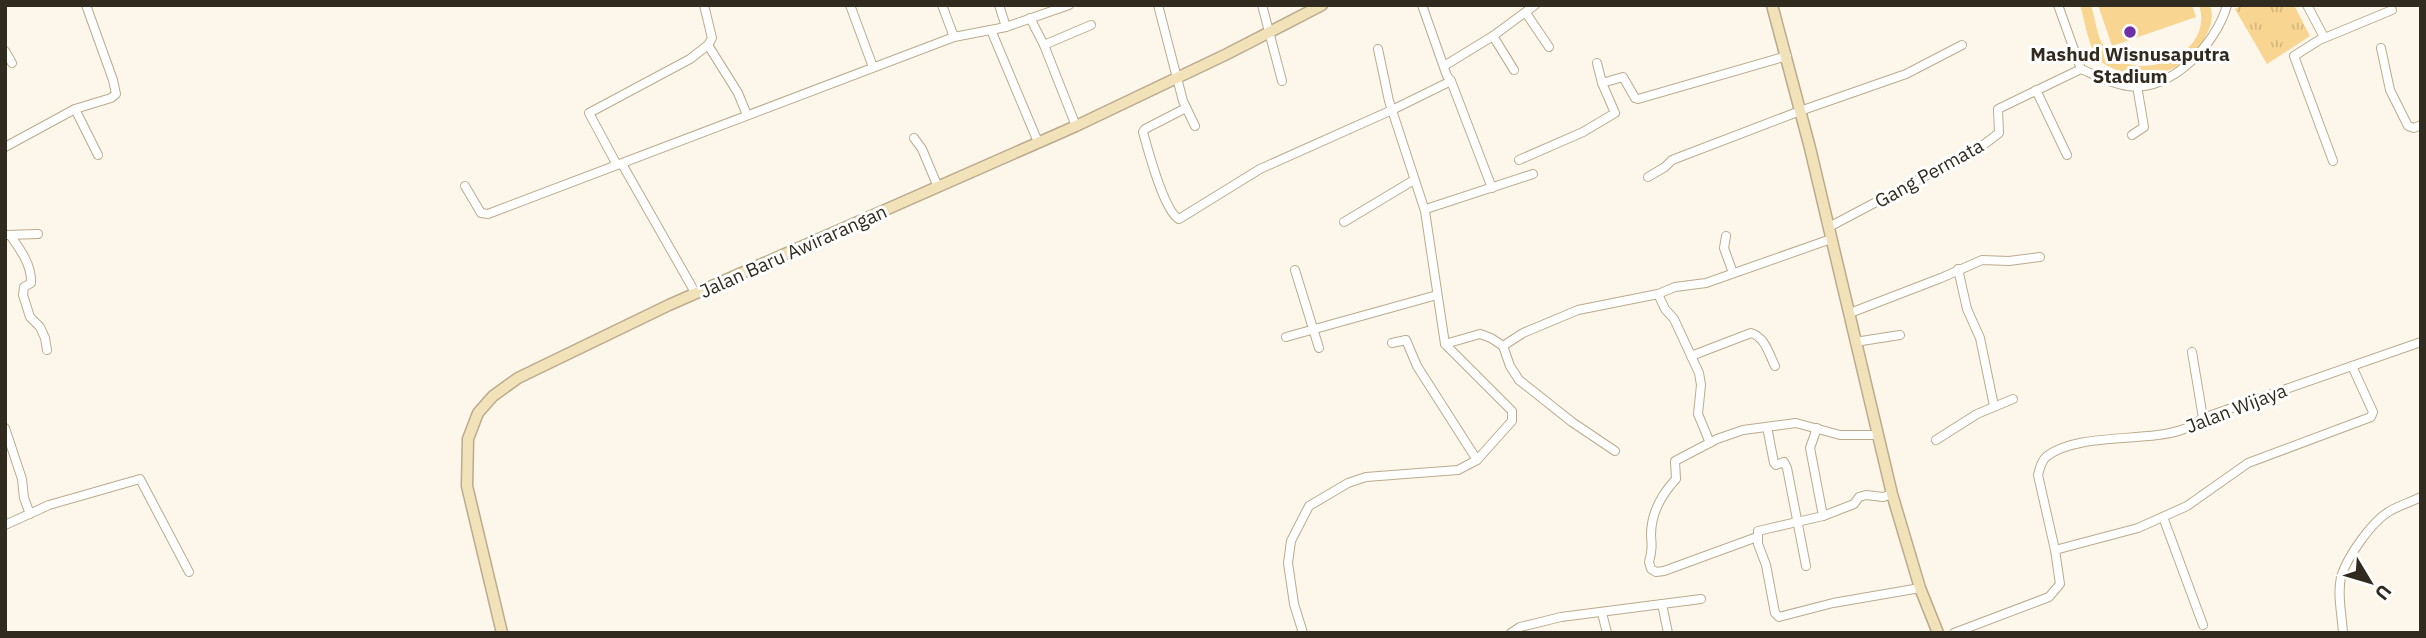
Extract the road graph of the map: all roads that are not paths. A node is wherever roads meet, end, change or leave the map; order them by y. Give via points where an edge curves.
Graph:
1 (86, 5) edge
2 (704, 5) edge
3 (850, 5) edge
4 (942, 5) edge
5 (999, 5) edge
6 (1069, 5) edge
7 (1158, 5) edge
8 (1262, 5) edge
9 (1322, 5) edge
10 (1422, 5) edge
11 (1535, 5) edge
12 (1772, 5) edge
13 (2058, 5) edge
14 (2227, 5) edge
15 (2307, 5) edge
16 (2392, 10) dead end
17 (1526, 13) junction
18 (1030, 18) junction
19 (1091, 25) dead end
20 (1006, 27) junction
21 (991, 30) junction
22 (1269, 34) junction
23 (1493, 36) junction
24 (954, 37) junction
25 (2322, 39) junction
26 (708, 45) junction
27 (1044, 45) junction
28 (1962, 45) dead end
29 (1549, 47) dead end
30 (2381, 48) dead end
31 (1378, 49) dead end
32 (5, 51) edge
33 (1787, 56) junction
34 (12, 63) dead end
35 (1597, 63) dead end
36 (1444, 66) junction
37 (873, 67) junction
38 (2081, 69) junction
39 (1514, 70) dead end
40 (1178, 78) junction
41 (1451, 81) junction
42 (1282, 82) dead end
43 (1602, 83) junction
44 (2137, 86) junction
45 (2036, 90) junction
46 (1186, 108) junction
47 (75, 109) junction
48 (1392, 110) junction
49 (1800, 111) junction
50 (747, 115) junction
51 (2421, 125) edge
52 (1076, 126) junction
53 (1195, 127) dead end
54 (2132, 135) dead end
55 (914, 138) dead end
56 (1038, 142) junction
57 (5, 147) edge
58 (98, 155) dead end
59 (2067, 155) dead end
60 (1519, 160) dead end
61 (2333, 161) dead end
62 (619, 165) junction
63 (1533, 174) dead end
64 (1648, 177) dead end
65 (1414, 180) junction
66 (466, 186) dead end
67 (939, 187) junction
68 (1492, 188) junction
69 (1429, 208) dead end
70 (1344, 222) dead end
71 (1830, 233) junction
72 (38, 234) dead end
73 (7, 235) edge
74 (1726, 236) dead end
75 (2040, 257) dead end
76 (1958, 269) junction
77 (1295, 270) dead end
78 (1733, 273) junction
79 (696, 294) junction
80 (1658, 294) junction
81 (1437, 295) junction
82 (1850, 313) junction
83 (1314, 330) junction
84 (1900, 335) dead end
85 (1286, 337) dead end
86 (1392, 342) dead end
87 (1855, 342) junction
88 (2421, 342) edge
89 (1449, 343) junction
90 (1503, 346) junction
91 (1319, 348) dead end
92 (47, 350) dead end
93 (2192, 352) dead end
94 (1691, 356) junction
95 (1775, 366) dead end
96 (2352, 366) junction
97 (2013, 399) dead end
98 (1994, 407) junction
99 (2203, 418) junction
100 (1767, 427) junction
101 (5, 428) edge
102 (1817, 428) junction
103 (1877, 435) junction
104 (1936, 440) dead end
105 (1710, 443) junction
106 (1615, 451) dead end
107 (1477, 460) junction
108 (1892, 494) junction
109 (2421, 497) edge
110 (30, 514) junction
111 (1822, 516) junction
112 (2163, 517) junction
113 (1797, 522) junction
114 (5, 524) edge
115 (1757, 537) junction
116 (2055, 550) junction
117 (1806, 566) dead end
118 (189, 572) dead end
119 (1920, 588) junction
120 (1701, 599) dead end
121 (1662, 604) junction
122 (1602, 613) junction
123 (2203, 625) dead end
124 (502, 633) edge
125 (1303, 633) edge
126 (1511, 633) edge
127 (1608, 633) edge
128 (1668, 633) edge
129 (1938, 633) edge
130 (1954, 633) edge
131 (2343, 633) edge

1 - 47 street via 116,94
2 - 26 street via 712,38
3 - 37 street
4 - 24 street
5 - 20 street
6 - 18 street
7 - 40 street
8 - 22 street
9 - 22 street, Jalan Baru Awirarangan
10 - 36 street
11 - 17 street
12 - 33 street
13 - 38 street
14 - 44 street via 2224,19 2185,69
15 - 25 street
16 - 25 street
17 - 23 street
17 - 29 street
18 - 20 street
18 - 27 street
19 - 27 street
20 - 21 street
21 - 24 street
21 - 56 street
22 - 40 street, Jalan Baru Awirarangan
22 - 42 street
23 - 36 street
23 - 39 street
24 - 37 street
25 - 61 street via 2294,57
26 - 50 street
26 - 62 street via 590,111
27 - 52 street
28 - 49 street via 1906,74
30 - 51 street via 2390,90 2408,126
31 - 48 street
32 - 34 street
33 - 43 street via 1638,99 1623,77
33 - 49 street
35 - 43 street
36 - 41 street
37 - 50 street
38 - 44 street
38 - 45 street, Gang Permata
40 - 46 street
40 - 52 street, Jalan Baru Awirarangan
41 - 48 street
41 - 68 street
43 - 60 street via 1615,113
44 - 54 street via 2144,127
45 - 59 street
45 - 71 street, Gang Permata via 1998,109 1999,133 1982,146
46 - 48 street via 1143,132 1153,169 1171,212 1179,219 1260,169
46 - 53 street
47 - 57 street
47 - 58 street
48 - 65 street
49 - 64 street via 1672,160
49 - 71 street
50 - 62 street
52 - 56 street, Jalan Baru Awirarangan
55 - 67 street
56 - 67 street, Jalan Baru Awirarangan
62 - 66 street via 488,214 481,213
62 - 79 street
63 - 68 street
65 - 70 street
65 - 81 street via 1425,211
67 - 79 street, Jalan Baru Awirarangan
68 - 69 street
71 - 78 street
71 - 82 street
72 - 73 street
73 - 92 street via 20,248 29,268 31,284 24,287 23,295
74 - 78 street via 1724,248
75 - 76 street via 1982,260
76 - 82 street
76 - 98 street via 1967,309 1980,338
77 - 83 street
78 - 80 street
79 - 124 street, Jalan Baru Awirarangan via 518,378 478,413 468,439 467,486
80 - 90 street via 1578,310
80 - 94 street
81 - 83 street
81 - 89 street
82 - 87 street
83 - 85 street
83 - 91 street
84 - 87 street
86 - 107 street via 1406,340 1417,366
87 - 103 street
88 - 96 street, Jalan Wijaya
89 - 90 street via 1480,334
89 - 107 street via 1514,416
90 - 106 street via 1519,380
93 - 99 street
94 - 95 street via 1751,333 1762,340
94 - 105 street via 1701,385 1698,414
96 - 99 street, Jalan Wijaya
96 - 112 street via 2373,412 2371,417 2248,464
97 - 98 street
98 - 104 street
99 - 116 street, Jalan Wijaya via 2175,432 2082,444 2048,456 2038,475
100 - 102 street via 1796,423
100 - 105 street via 1743,430
100 - 113 street via 1774,463 1784,462 1787,468
101 - 110 street
102 - 103 street via 1840,435
102 - 111 street via 1810,448
103 - 108 street
105 - 115 street via 1675,461 1676,479 1653,519 1651,569 1664,571
107 - 125 street via 1458,470 1366,477 1309,506 1291,541 1288,563
108 - 111 street via 1859,497 1854,504
108 - 119 street
109 - 131 street via 2389,512 2371,527 2355,551 2341,577
110 - 114 street
110 - 118 street via 141,479
111 - 113 street
112 - 116 street
112 - 123 street
113 - 115 street via 1758,531
113 - 117 street
115 - 119 street via 1779,617
116 - 130 street, Jalan Wijaya via 2060,584 2049,597
119 - 129 street
120 - 121 street
121 - 122 street
121 - 128 street
122 - 126 street via 1561,617
122 - 127 street

